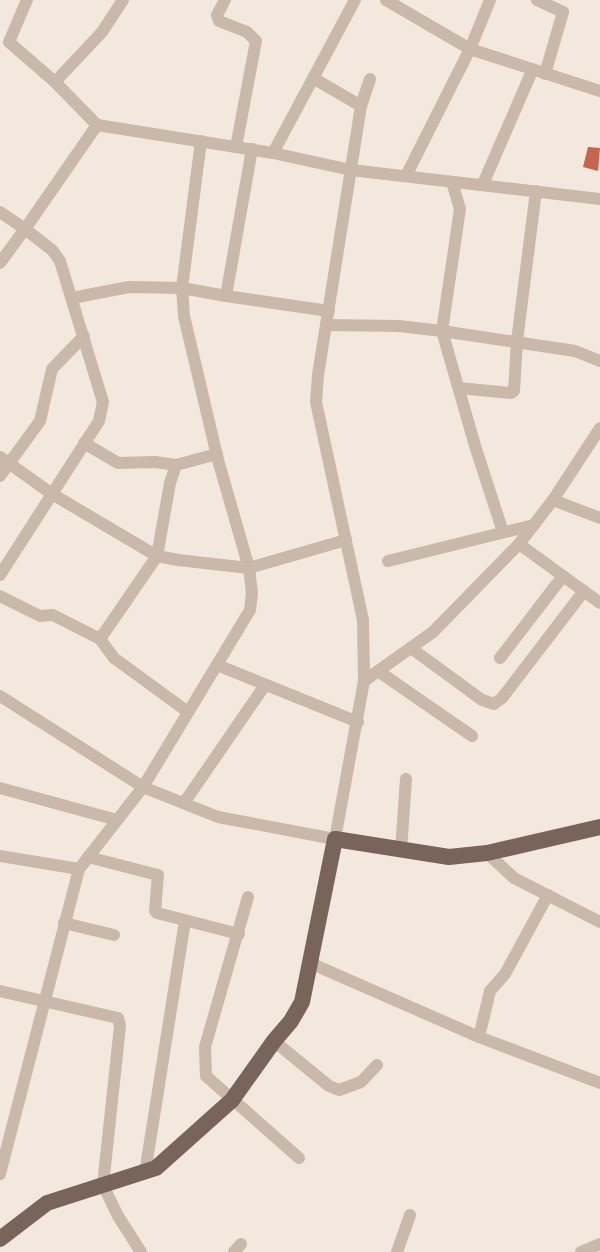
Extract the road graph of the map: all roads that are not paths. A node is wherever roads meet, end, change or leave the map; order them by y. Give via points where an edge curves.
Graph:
1 (27, 0) edge
2 (123, 0) edge
3 (225, 0) edge
4 (355, 0) edge
5 (386, 0) edge
6 (491, 0) edge
7 (537, 0) edge
8 (566, 6) edge
9 (5, 38) edge
10 (470, 49) junction
11 (538, 72) junction
12 (313, 78) junction
13 (370, 79) dead end
14 (55, 82) junction
15 (600, 91) edge
16 (361, 106) junction
17 (97, 125) junction
18 (201, 141) junction
19 (236, 147) junction
20 (252, 149) junction
21 (273, 153) junction
22 (351, 170) junction
23 (406, 176) junction
24 (452, 182) junction
25 (483, 184) junction
26 (536, 191) junction
27 (600, 199) edge
28 (0, 212) edge
29 (24, 229) junction
30 (0, 263) edge
31 (182, 288) junction
32 (226, 296) junction
33 (72, 298) junction
34 (329, 311) junction
35 (326, 325) junction
36 (442, 331) junction
37 (84, 336) junction
38 (517, 341) junction
39 (600, 361) edge
40 (459, 388) junction
41 (600, 428) edge
42 (85, 443) junction
43 (217, 454) junction
44 (5, 460) edge
45 (176, 465) junction
46 (0, 476) edge
47 (52, 494) junction
48 (553, 500) junction
49 (600, 518) edge
50 (534, 524) junction
51 (503, 532) junction
52 (346, 540) junction
53 (519, 544) junction
54 (157, 556) junction
55 (388, 561) dead end
56 (249, 568) junction
57 (0, 575) edge
58 (563, 576) junction
59 (583, 591) junction
60 (0, 596) edge
61 (600, 603) edge
62 (100, 639) junction
63 (411, 648) junction
64 (499, 658) dead end
65 (217, 665) junction
66 (378, 671) junction
67 (364, 681) junction
68 (265, 685) junction
69 (0, 696) edge
70 (188, 712) junction
71 (358, 722) junction
72 (471, 736) dead end
73 (406, 779) dead end
74 (143, 787) junction
75 (0, 788) edge
76 (184, 803) junction
77 (117, 820) junction
78 (600, 827) edge
79 (335, 839) junction
80 (401, 849) junction
81 (487, 853) junction
82 (0, 856) edge
83 (88, 857) junction
84 (79, 869) junction
85 (548, 895) junction
86 (248, 897) dead end
87 (185, 921) junction
88 (600, 922) edge
89 (64, 923) junction
90 (239, 934) junction
91 (114, 935) dead end
92 (310, 963) junction
93 (0, 991) edge
94 (43, 1001) junction
95 (479, 1037) junction
96 (274, 1041) junction
97 (377, 1066) dead end
98 (600, 1083) edge
99 (232, 1100) junction
100 (299, 1158) dead end
101 (145, 1173) junction
102 (0, 1174) edge
103 (103, 1185) junction
104 (410, 1215) dead end
105 (0, 1238) edge
106 (600, 1244) edge
107 (141, 1252) edge
108 (397, 1252) edge
109 (581, 1252) edge

1 - 9 street
2 - 14 street via 102,32
3 - 19 street via 216,15 219,21 247,32 256,41
4 - 12 street
5 - 10 street
6 - 10 street
7 - 8 street
8 - 11 street
9 - 14 street
10 - 11 street
10 - 23 street
11 - 15 street
11 - 25 street
12 - 16 street
12 - 21 street
13 - 16 street
14 - 17 street
16 - 22 street
17 - 18 street
17 - 29 street
18 - 19 street
18 - 31 street
19 - 20 street
20 - 21 street
20 - 32 street
21 - 22 street
22 - 23 street
22 - 34 street
23 - 24 street
24 - 25 street
24 - 36 street via 460,209
25 - 26 street
26 - 27 street
26 - 38 street
28 - 29 street
29 - 30 street
29 - 33 street via 60,261
31 - 32 street
31 - 33 street via 129,287
31 - 43 street via 184,316
32 - 34 street
33 - 37 street
34 - 35 street
35 - 36 street
35 - 52 street via 316,402
36 - 38 street
36 - 40 street
37 - 42 street via 103,402 99,421
37 - 44 street via 52,369 40,421
38 - 39 street via 575,351
38 - 40 street via 513,392
40 - 51 street
41 - 48 street
42 - 45 street via 118,463
42 - 47 street
43 - 45 street
43 - 56 street
44 - 46 street
44 - 47 street
45 - 54 street
47 - 54 street
47 - 57 street
48 - 49 street
48 - 50 street
50 - 51 street
50 - 53 street
51 - 55 street
52 - 56 street
52 - 67 street via 363,620
53 - 58 street
53 - 63 street via 433,632
54 - 56 street
54 - 62 street
56 - 65 street via 250,610
58 - 59 street
58 - 64 street
59 - 61 street
59 - 63 street via 494,704 482,701
60 - 62 street
62 - 70 street via 114,658
63 - 66 street
65 - 68 street
65 - 70 street
66 - 67 street
66 - 72 street
67 - 71 street
68 - 71 street
68 - 76 street
69 - 74 street
70 - 74 street
71 - 79 street
73 - 80 street
74 - 76 street
74 - 77 street
75 - 77 street
76 - 79 street via 218,817
77 - 83 street
78 - 81 main road
79 - 80 main road
79 - 92 main road
80 - 81 main road via 449,857
81 - 85 street via 514,878
82 - 84 street
83 - 84 street
83 - 87 street via 158,875 155,911
84 - 89 street
85 - 88 street
85 - 95 street via 505,974 490,991
86 - 90 street
87 - 90 street
87 - 101 street
89 - 91 street
89 - 94 street
90 - 99 street via 205,1047 206,1076
92 - 95 street
92 - 96 main road via 302,1002
93 - 94 street
94 - 102 street
94 - 103 street via 118,1018
95 - 98 street
96 - 97 street via 339,1090 361,1082
96 - 99 main road
99 - 100 street
99 - 101 main road
101 - 103 main road
103 - 105 main road via 47,1203
103 - 107 street
104 - 108 street
106 - 109 street

